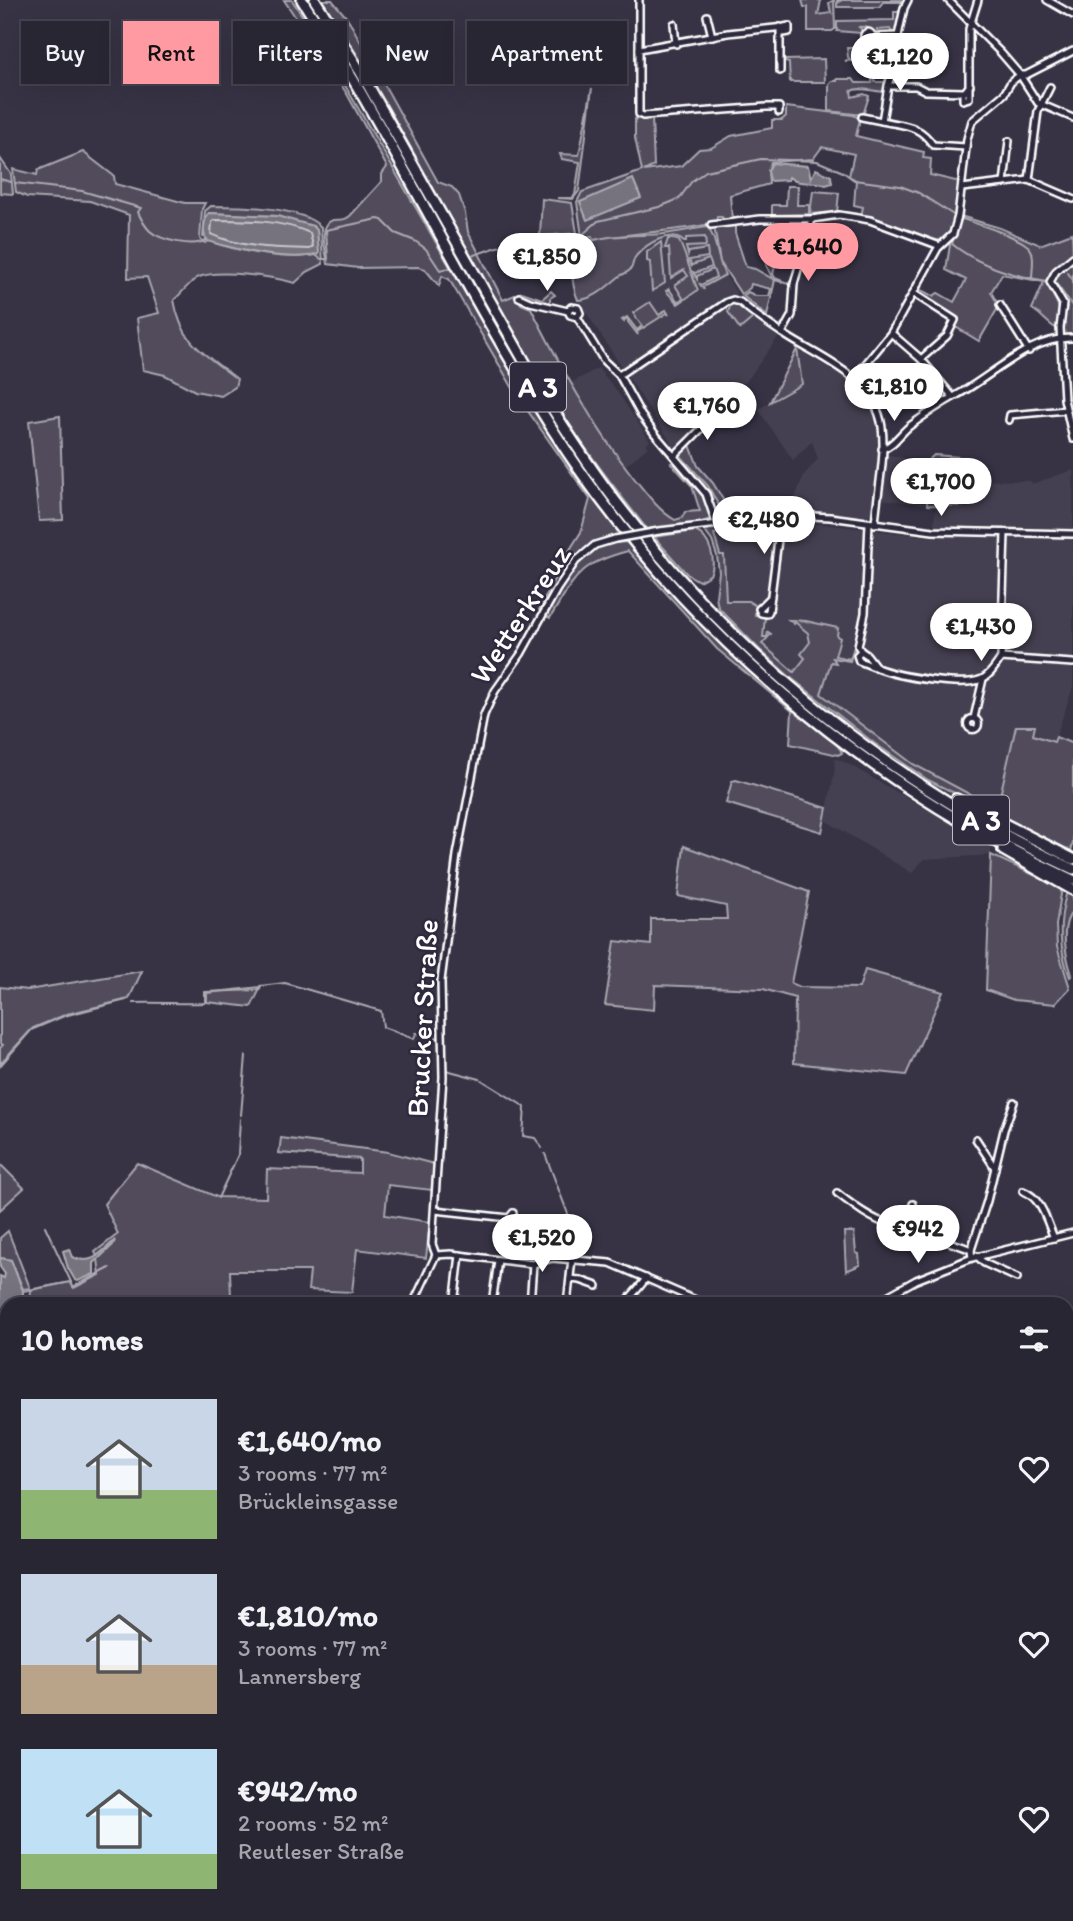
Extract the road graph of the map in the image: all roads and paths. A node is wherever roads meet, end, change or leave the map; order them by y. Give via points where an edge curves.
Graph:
1 (302, 0) edge
2 (315, 0) edge
3 (639, 0) edge
4 (908, 0) edge
5 (948, 0) edge
6 (978, 0) edge
7 (1048, 0) edge
8 (1072, 12) edge
9 (708, 16) dead end
10 (972, 23) junction
11 (674, 24) dead end
12 (712, 36) junction
13 (898, 36) junction
14 (872, 37) dead end
15 (676, 44) junction
16 (639, 49) junction
17 (1073, 51) edge
18 (780, 71) dead end
19 (1020, 75) junction
20 (888, 86) junction
21 (1051, 87) dead end
22 (1040, 105) junction
23 (779, 112) dead end
24 (862, 117) dead end
25 (1073, 118) edge
26 (882, 121) junction
27 (1009, 141) dead end
28 (966, 147) junction
29 (1029, 180) junction
30 (1004, 183) junction
31 (962, 188) junction
32 (1073, 199) edge
33 (812, 219) junction
34 (712, 225) dead end
35 (940, 246) junction
36 (1073, 257) edge
37 (913, 293) junction
38 (519, 297) dead end
39 (1000, 305) dead end
40 (782, 333) junction
41 (891, 333) junction
42 (1061, 338) junction
43 (1073, 338) edge
44 (1029, 351) junction
45 (921, 359) junction
46 (619, 375) junction
47 (854, 378) junction
48 (1063, 379) junction
49 (1073, 379) edge
50 (953, 397) junction
51 (722, 408) dead end
52 (1068, 411) edge
53 (1009, 420) dead end
54 (1073, 439) edge
55 (882, 449) junction
56 (674, 456) junction
57 (781, 516) junction
58 (716, 523) junction
59 (872, 523) junction
60 (1005, 533) junction
61 (1073, 534) edge
62 (771, 597) dead end
63 (860, 652) junction
64 (1002, 658) junction
65 (1073, 663) edge
66 (877, 668) junction
67 (983, 678) junction
68 (974, 718) dead end
69 (481, 731) joint
70 (893, 764) junction
71 (971, 827) junction
72 (1073, 856) edge
73 (1073, 869) edge
74 (1073, 880) edge
75 (1073, 890) edge
76 (1014, 1102) dead end
77 (976, 1139) dead end
78 (995, 1168) junction
79 (1023, 1191) dead end
80 (837, 1193) dead end
81 (913, 1205) dead end
82 (435, 1210) junction
83 (513, 1213) dead end
84 (909, 1231) junction
85 (1073, 1233) edge
86 (1054, 1238) junction
87 (971, 1250) junction
88 (436, 1255) junction
89 (460, 1255) junction
90 (975, 1257) junction
91 (572, 1259) junction
92 (498, 1260) junction
93 (533, 1264) junction
94 (648, 1278) junction
95 (1017, 1278) dead end
96 (570, 1279) junction
97 (597, 1286) dead end
98 (416, 1297) edge
99 (455, 1297) edge
100 (493, 1297) edge
101 (531, 1297) edge
102 (568, 1297) edge
103 (629, 1297) edge
104 (690, 1297) edge
105 (885, 1297) edge

1 - 71 highway, A 3 via 356,84 478,305 554,431 641,548 707,621 795,702 838,738
2 - 70 highway, A 3 via 540,390 623,511 705,606 754,653
3 - 16 street
4 - 13 street
5 - 10 street
6 - 10 street
7 - 8 street
9 - 12 street
10 - 19 street
10 - 20 street via 969,100 962,99 964,92
11 - 15 street
12 - 15 street
12 - 18 street via 782,27
13 - 14 street
13 - 20 street via 900,45
15 - 16 street
16 - 23 street via 637,109 641,115 766,107 779,107
17 - 19 street
19 - 22 street
19 - 28 street via 976,116
20 - 26 street
21 - 22 street
22 - 25 street
22 - 29 street
24 - 26 street
26 - 28 street via 918,129 933,145
27 - 30 street
28 - 31 street
29 - 30 street
29 - 32 street
30 - 31 street
31 - 35 street via 951,237
33 - 34 street
33 - 35 street via 863,218
33 - 40 street via 794,284 792,315
35 - 37 street
36 - 42 street via 1050,282 1063,304
37 - 41 street
37 - 45 street via 955,320 947,336
38 - 46 street via 568,311 577,307 577,317
39 - 44 street
40 - 46 street via 731,300
40 - 47 street
41 - 45 street
41 - 47 street
42 - 43 street
42 - 44 street
42 - 48 street
44 - 50 street
45 - 50 street
46 - 56 street via 641,415
47 - 55 street via 879,414
48 - 49 street
48 - 52 street
50 - 55 street
51 - 56 street
52 - 53 street via 1010,415
52 - 54 street
55 - 59 street
56 - 58 street via 706,494
57 - 58 street, Wetterkreuz
57 - 59 street, Wetterkreuz
57 - 62 street
58 - 69 street, Wetterkreuz, bridge via 615,539 591,548 569,572 489,702
59 - 60 street, Wetterkreuz
59 - 63 street
60 - 61 street, Wetterkreuz
60 - 64 street
63 - 66 street
63 - 66 street via 859,661
64 - 65 street
64 - 67 street
66 - 67 street via 914,678
67 - 68 street
69 - 82 street, Brucker Straße via 457,855 441,981 443,1077
70 - 72 highway, A 3
70 - 73 highway, A 3 via 997,830
71 - 74 highway, A 3
71 - 75 highway
76 - 78 street
77 - 78 street
78 - 87 street
79 - 86 street via 1042,1209
80 - 84 street via 876,1219
81 - 84 street
82 - 83 street via 509,1218
82 - 88 street, Brucker Straße via 432,1244
84 - 87 street
85 - 86 street
86 - 90 street
87 - 90 street
88 - 89 street
88 - 98 street, Brucker Straße
89 - 92 street
89 - 99 street
90 - 95 street
90 - 105 street
91 - 93 street via 552,1258
91 - 94 street via 610,1263
91 - 96 street
92 - 93 street
92 - 100 street
93 - 101 street
94 - 103 street
94 - 104 street
96 - 97 street
96 - 102 street

